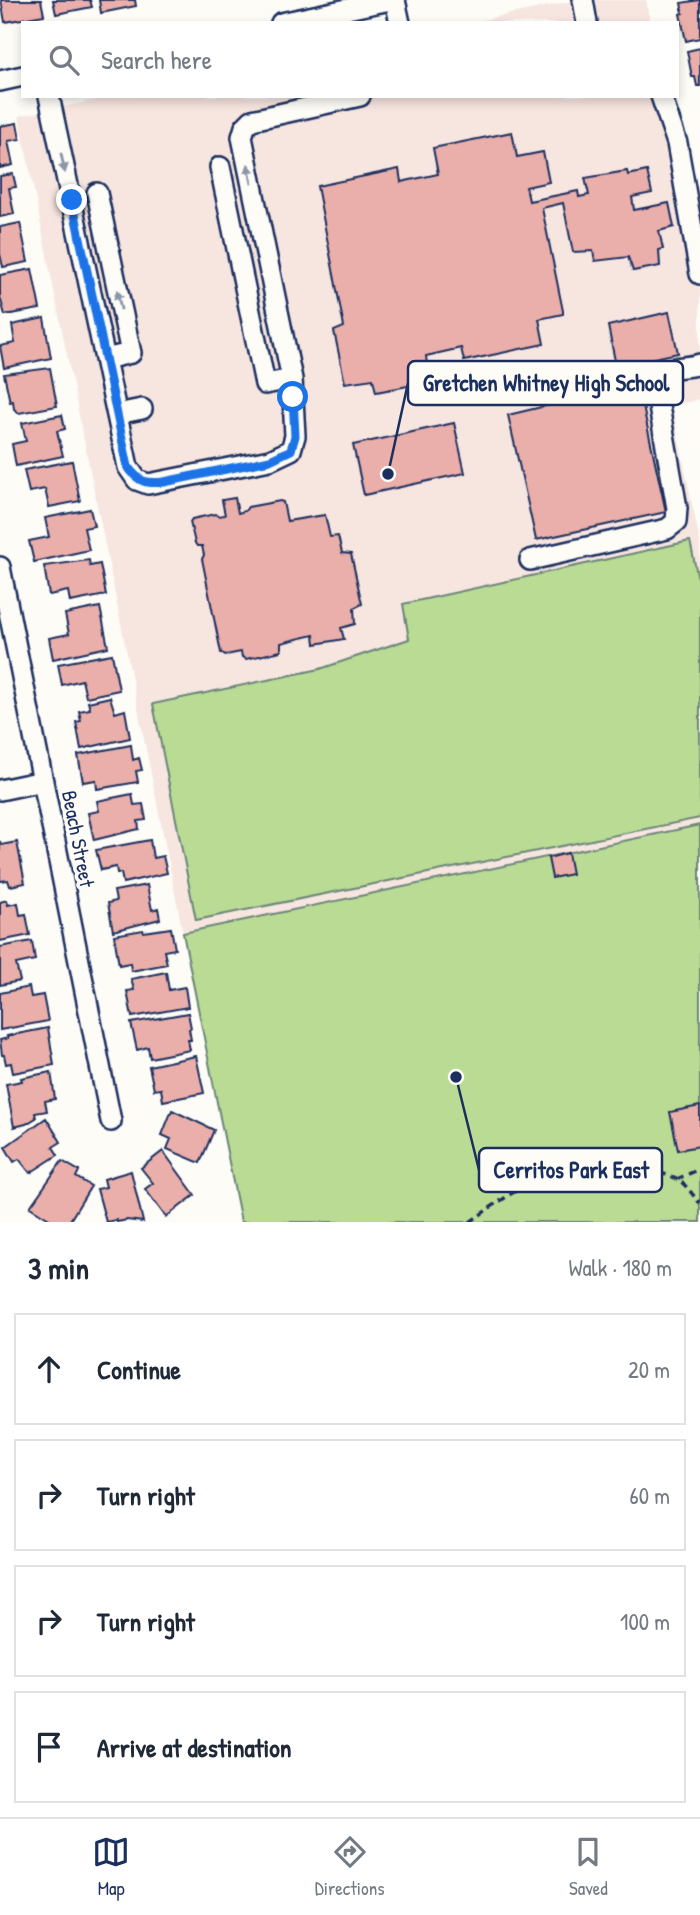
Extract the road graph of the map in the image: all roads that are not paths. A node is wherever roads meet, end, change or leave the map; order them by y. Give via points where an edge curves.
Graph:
1 (393, 0) edge
2 (583, 0) edge
3 (291, 21) edge
4 (399, 21) edge
5 (587, 21) edge
6 (21, 76) edge
7 (0, 81) edge
8 (48, 98) edge
9 (351, 98) edge
10 (662, 98) edge
11 (220, 167) dead end
12 (97, 193) dead end
13 (258, 217) junction
14 (232, 223) junction
15 (108, 247) junction
16 (83, 252) junction
17 (269, 269) junction
18 (700, 274) edge
19 (243, 275) junction
20 (280, 321) junction
21 (253, 327) junction
22 (106, 359) junction
23 (700, 364) edge
24 (292, 379) junction
25 (142, 409) dead end
26 (117, 414) junction
27 (530, 560) dead end
28 (0, 566) edge
29 (43, 781) junction
30 (0, 790) edge
31 (111, 1121) dead end

1 - 3 street
1 - 4 street
2 - 5 street
6 - 7 street
8 -> 16 street
13 -> 9 street via 242,137 245,127 262,117
10 - 18 street via 677,143
11 - 14 street
12 - 15 street
13 - 14 street
13 - 17 street
14 - 19 street
15 - 16 street
22 -> 15 street via 131,353
16 - 22 street
17 - 19 street
17 - 20 street
19 - 21 street
20 - 21 street
20 - 24 street
21 - 24 street via 265,384
22 - 26 street
23 - 27 street via 664,370 654,384 676,522 667,529
24 - 26 street via 295,425 291,450 270,460 164,482 138,480 128,467
25 - 26 street
28 - 29 street, Beach Street
29 - 30 street
29 - 31 street, Beach Street

